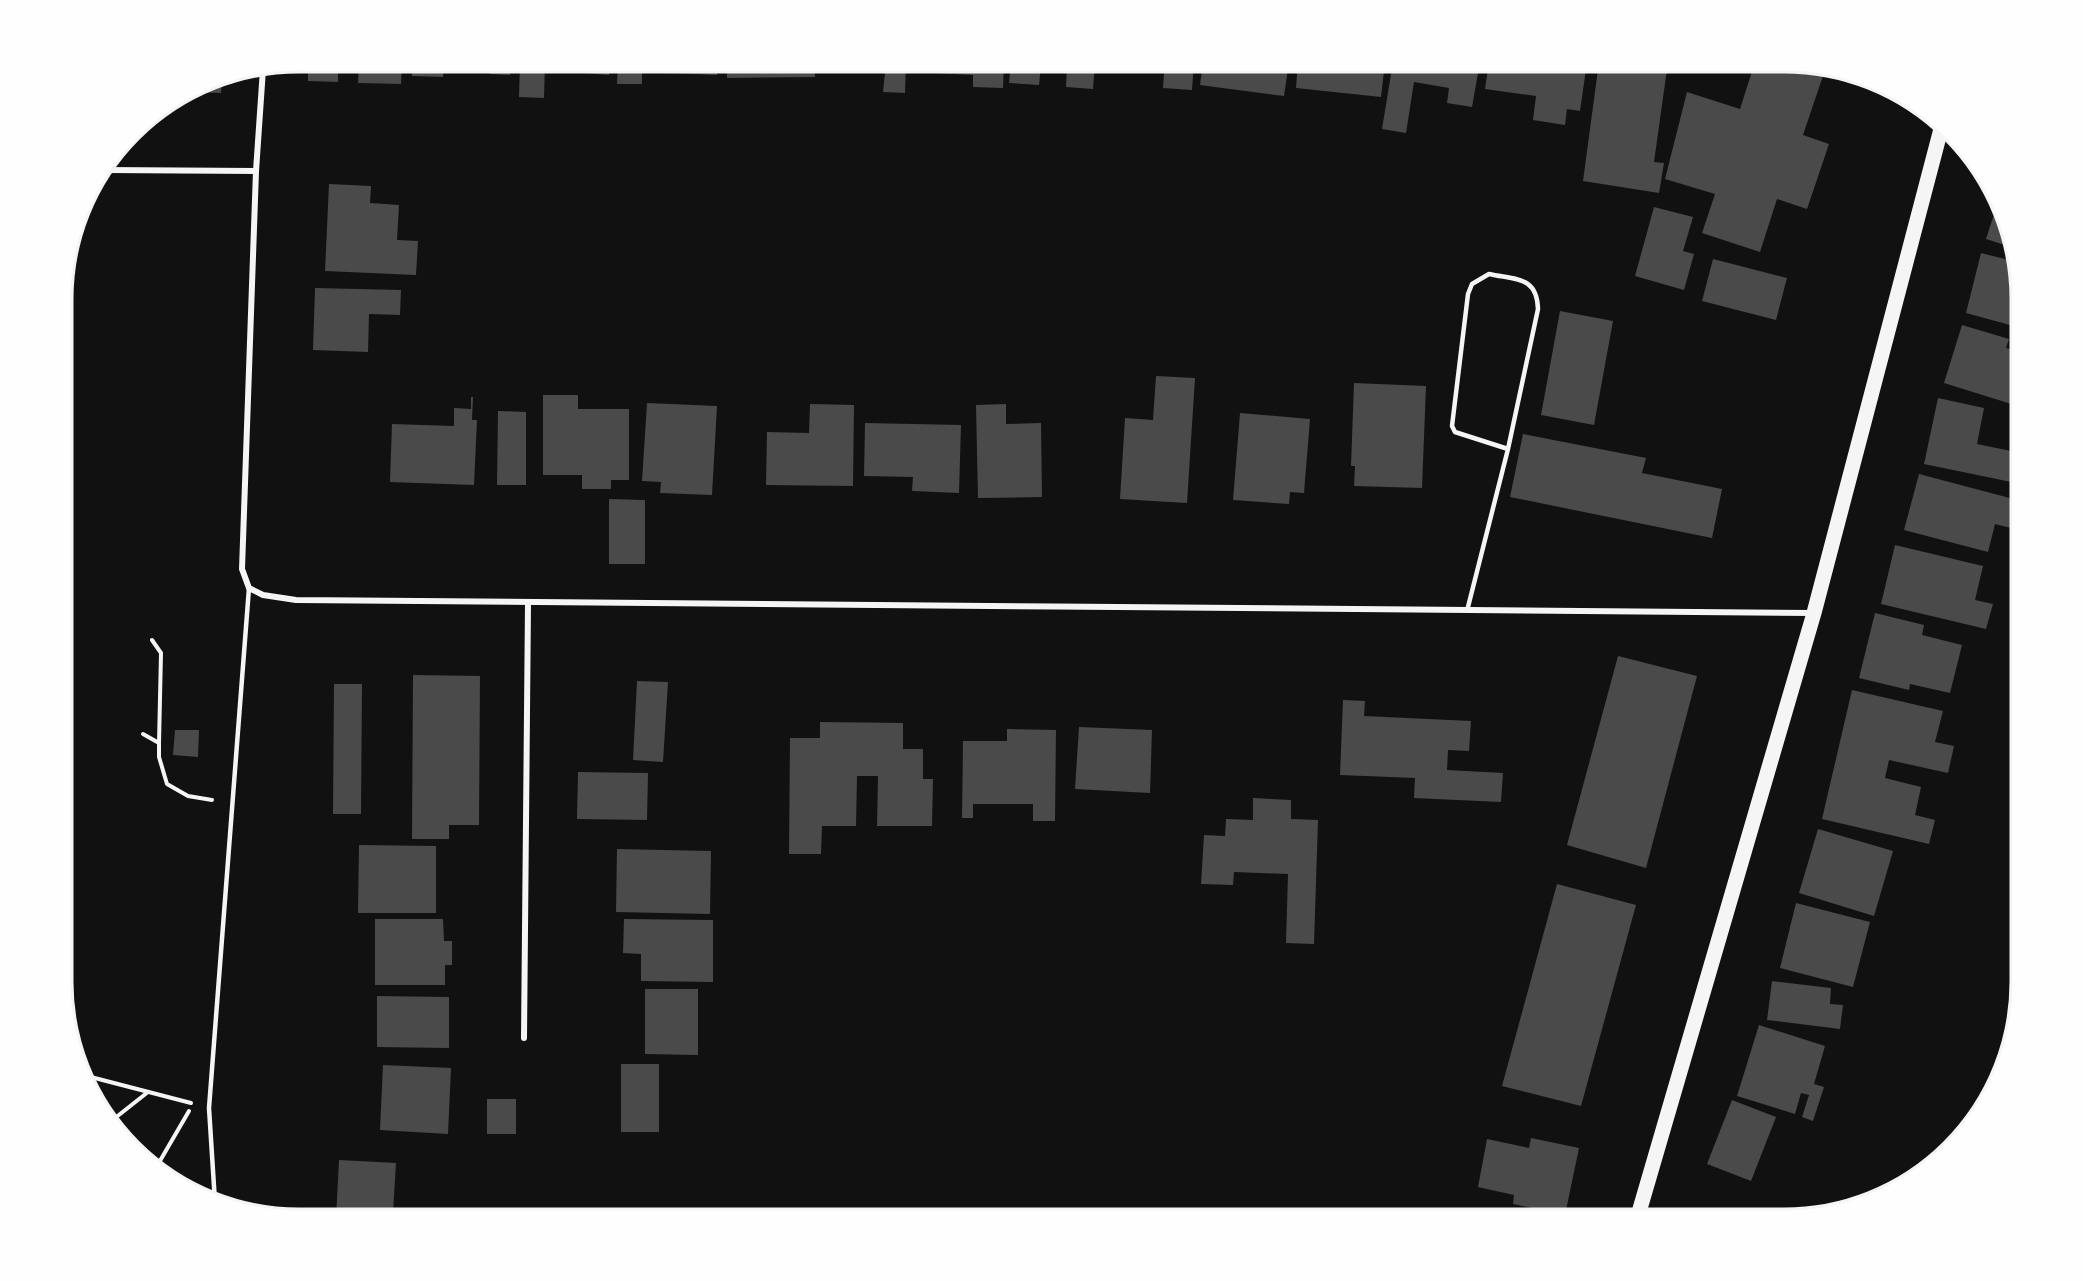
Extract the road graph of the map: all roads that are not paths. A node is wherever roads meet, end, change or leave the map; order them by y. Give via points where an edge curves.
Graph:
1 (263, 75) edge
2 (1940, 134) edge
3 (112, 170) edge
4 (256, 171) junction
5 (1508, 449) junction
6 (249, 588) junction
7 (528, 604) junction
8 (1468, 608) junction
9 (1815, 613) junction
10 (524, 1038) dead end
11 (214, 1193) edge
12 (1641, 1209) edge

1 - 4 street
2 - 9 main road
3 - 4 street
4 - 6 street via 242,569
5 - 5 lane via 1536,325 1538,294 1520,280 1489,274 1472,284 1468,294 1452,426 1462,435
5 - 8 lane
6 - 7 street via 263,595 297,600
6 - 11 lane via 209,1108
7 - 8 street
7 - 10 street
8 - 9 street
9 - 12 main road

